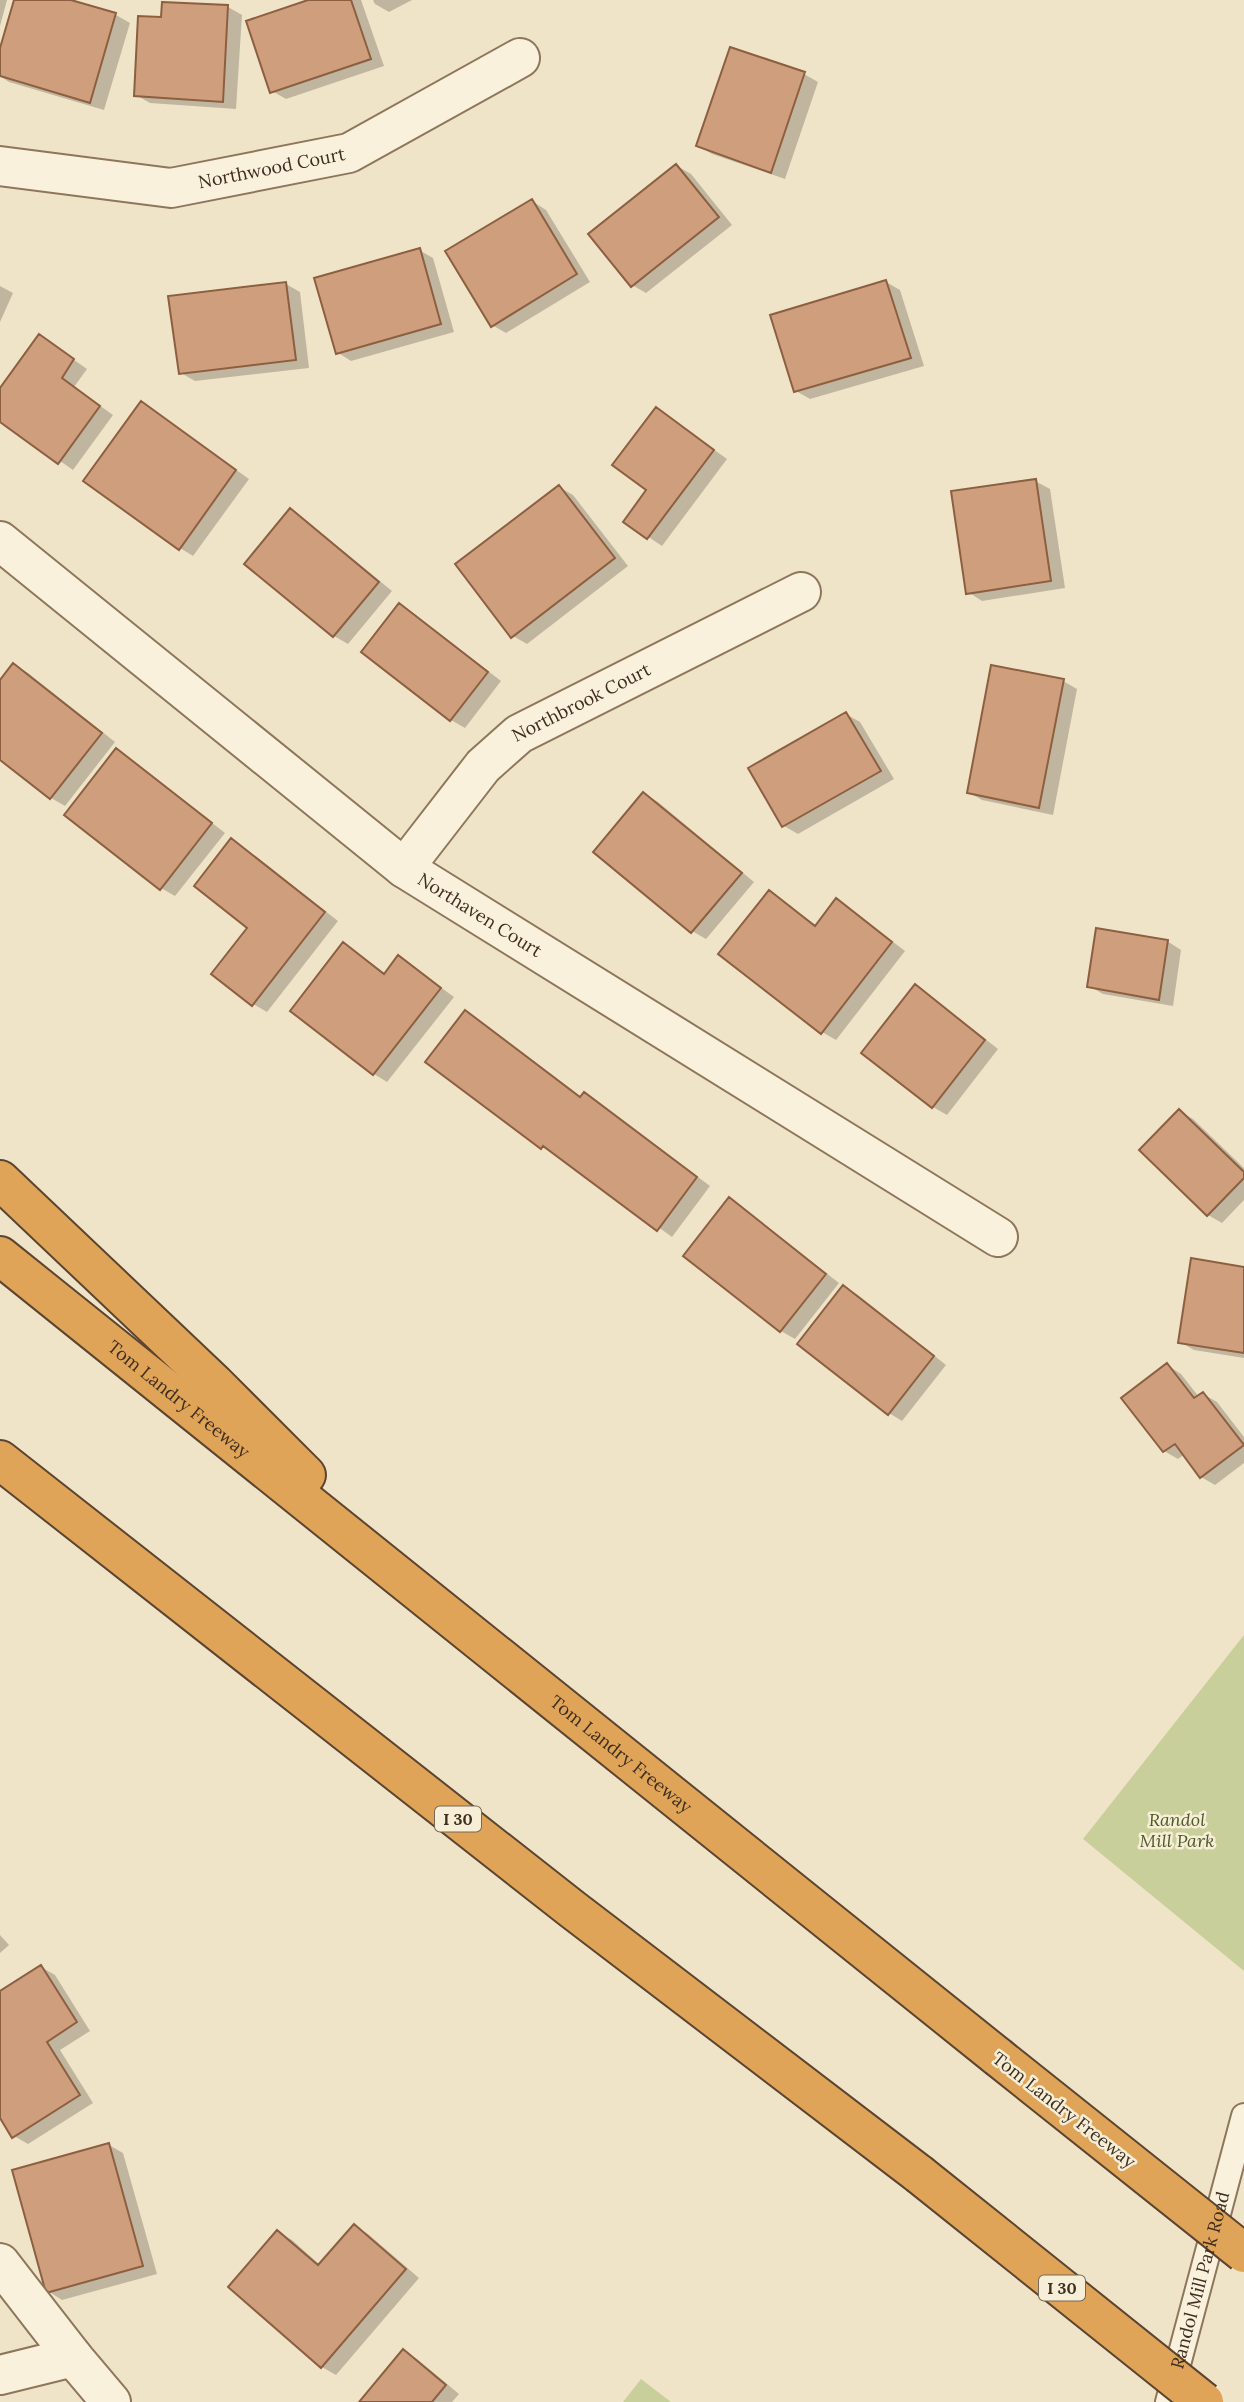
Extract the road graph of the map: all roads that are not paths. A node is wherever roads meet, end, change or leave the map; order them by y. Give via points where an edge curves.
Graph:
1 (520, 58) dead end
2 (0, 166) edge
3 (0, 541) edge
4 (801, 592) dead end
5 (404, 868) junction
6 (0, 1180) edge
7 (998, 1237) dead end
8 (0, 1256) edge
9 (0, 1460) edge
10 (0, 1491) edge
11 (440, 1611) junction
12 (572, 1909) junction
13 (1244, 2116) edge
14 (1244, 2253) edge
15 (0, 2263) edge
16 (73, 2357) junction
17 (0, 2375) edge
18 (111, 2402) edge
19 (1168, 2402) edge
20 (1204, 2402) edge

1 - 2 street, Northwood Court via 349,153 171,188
3 - 5 street, Northaven Court
4 - 5 street, Northbrook Court via 520,734 483,766
5 - 7 street, Northaven Court
6 - 11 highway via 215,1384
8 - 11 highway, Tom Landry Freeway
9 - 12 highway, I 30
10 - 12 highway
11 - 14 highway, Tom Landry Freeway, bridge
12 - 20 highway, I 30, bridge via 919,2174
13 - 19 lane, Randol Mill Park Road
15 - 16 street
16 - 17 street
16 - 18 street

